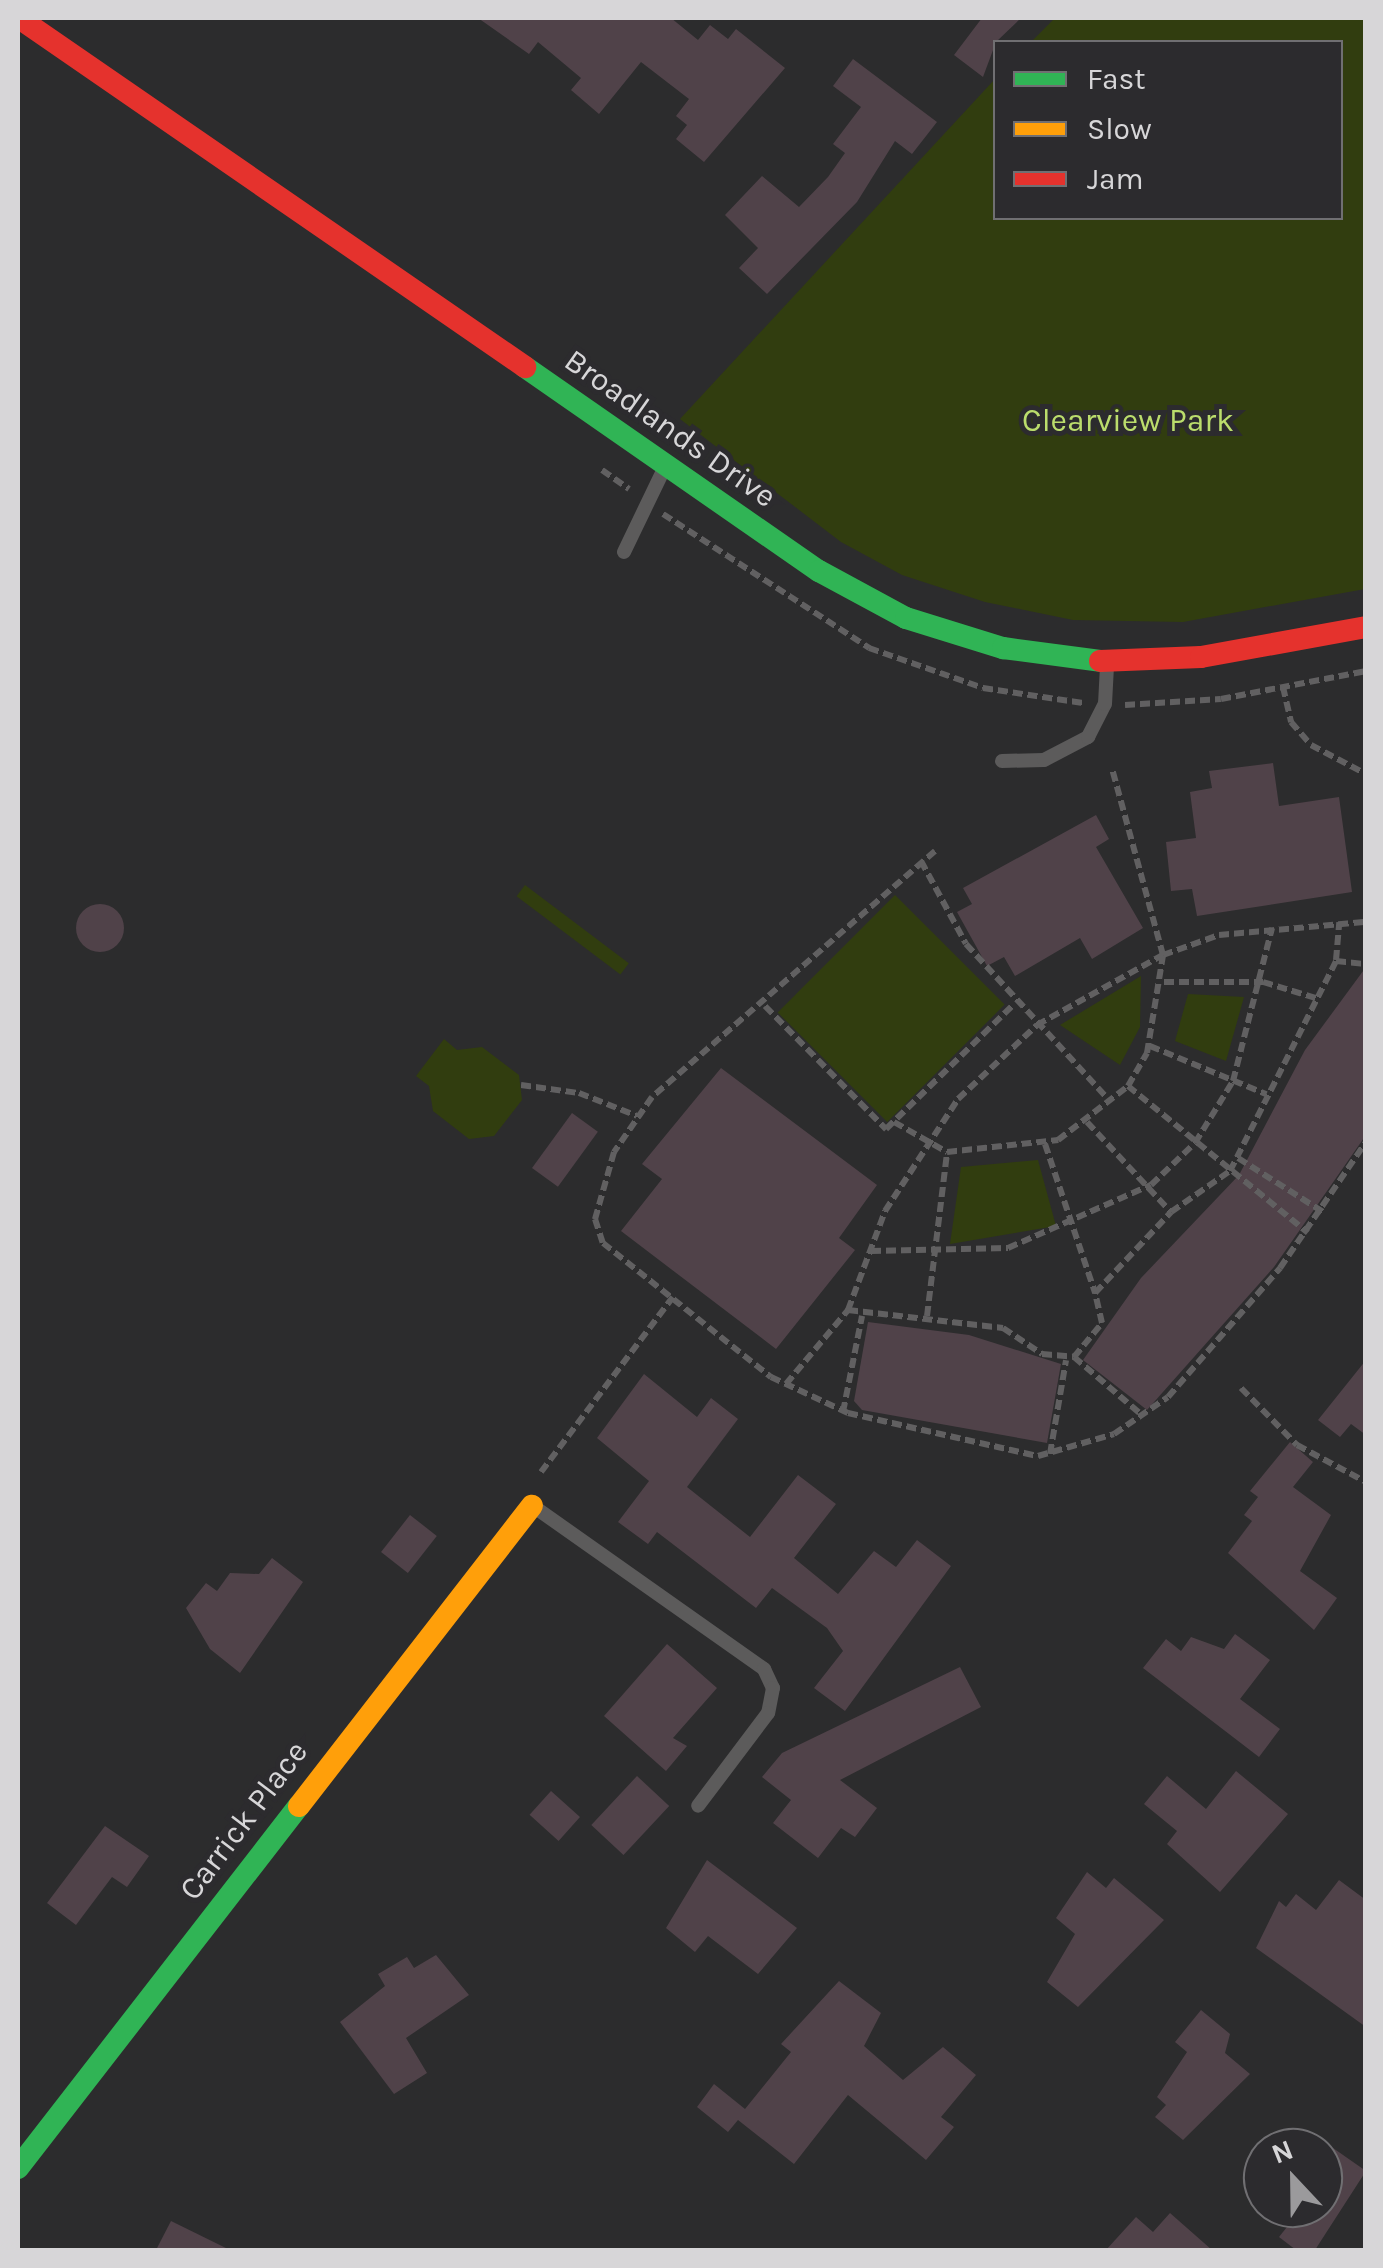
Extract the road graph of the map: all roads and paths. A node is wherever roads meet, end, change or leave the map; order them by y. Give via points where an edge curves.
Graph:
1 (19, 18) edge
2 (666, 466) junction
3 (624, 552) dead end
4 (1366, 627) edge
5 (1108, 662) junction
6 (1283, 687) dead end
7 (1002, 761) dead end
8 (1112, 768) dead end
9 (1366, 774) edge
10 (935, 851) dead end
11 (921, 861) junction
12 (1339, 922) junction
13 (1366, 922) edge
14 (1272, 928) junction
15 (1163, 954) junction
16 (1336, 961) junction
17 (1366, 964) edge
18 (1164, 982) junction
19 (1263, 982) junction
20 (1319, 1000) junction
21 (1014, 1004) junction
22 (766, 1006) junction
23 (1038, 1025) junction
24 (1150, 1046) junction
25 (1233, 1081) junction
26 (521, 1086) dead end
27 (1128, 1086) junction
28 (1266, 1094) junction
29 (1110, 1102) junction
30 (638, 1116) junction
31 (894, 1122) junction
32 (1087, 1122) junction
33 (926, 1142) junction
34 (1366, 1142) edge
35 (1195, 1143) junction
36 (1045, 1144) junction
37 (946, 1152) junction
38 (1238, 1158) junction
39 (1230, 1172) junction
40 (1152, 1185) junction
41 (1171, 1212) junction
42 (1323, 1212) junction
43 (1070, 1228) junction
44 (1308, 1233) junction
45 (871, 1251) junction
46 (933, 1256) junction
47 (1095, 1293) junction
48 (673, 1297) junction
49 (848, 1310) junction
50 (862, 1316) junction
51 (927, 1316) junction
52 (1070, 1359) junction
53 (786, 1384) junction
54 (1240, 1388) dead end
55 (843, 1412) junction
56 (1143, 1416) junction
57 (1050, 1454) junction
58 (1366, 1482) edge
59 (526, 1509) junction
60 (698, 1806) dead end
61 (18, 2168) edge

1 - 2 street, Broadlands Drive
2 - 3 lane
2 - 5 street, Broadlands Drive via 819,571 906,618 1003,648
4 - 5 street, Broadlands Drive via 1201,657
5 - 7 lane via 1105,704 1088,738 1044,760
6 - 9 path via 1291,722 1311,746
8 - 15 path
10 - 11 path
11 - 21 path via 966,944
11 - 22 path
12 - 13 path
12 - 14 path
12 - 16 path
14 - 15 path
14 - 19 path
15 - 18 path
15 - 23 path
16 - 17 path
16 - 20 path
18 - 19 path
18 - 24 path
19 - 20 path
19 - 25 path
20 - 28 path
21 - 23 path
21 - 31 path
22 - 30 path
22 - 31 path via 830,1079 886,1129
23 - 29 path
23 - 33 path via 996,1058
24 - 25 path
24 - 27 path
25 - 28 path
25 - 35 path
26 - 30 path via 579,1093
27 - 29 path
27 - 35 path
28 - 38 path
29 - 32 path
30 - 48 path via 614,1152 595,1219 603,1243
31 - 33 path
32 - 36 path
32 - 40 path
33 - 37 path
33 - 45 path
34 - 42 path
35 - 39 path
35 - 40 path
36 - 37 path
36 - 43 path
37 - 46 path
38 - 39 path
38 - 42 path
39 - 41 path
39 - 44 path
40 - 41 path
40 - 43 path
41 - 47 path
42 - 44 path
43 - 46 path
43 - 47 path
44 - 56 path
45 - 46 path
45 - 49 path
46 - 51 path
47 - 52 path via 1102,1323
48 - 53 path
48 - 59 path via 536,1478
49 - 50 path
49 - 53 path
50 - 51 path
50 - 55 path
51 - 52 path via 1003,1328
52 - 56 path
52 - 57 path
53 - 55 path
54 - 58 path via 1297,1444
55 - 57 path
56 - 57 path
59 - 60 lane via 764,1669 773,1688 768,1713
59 - 61 street, Carrick Place

